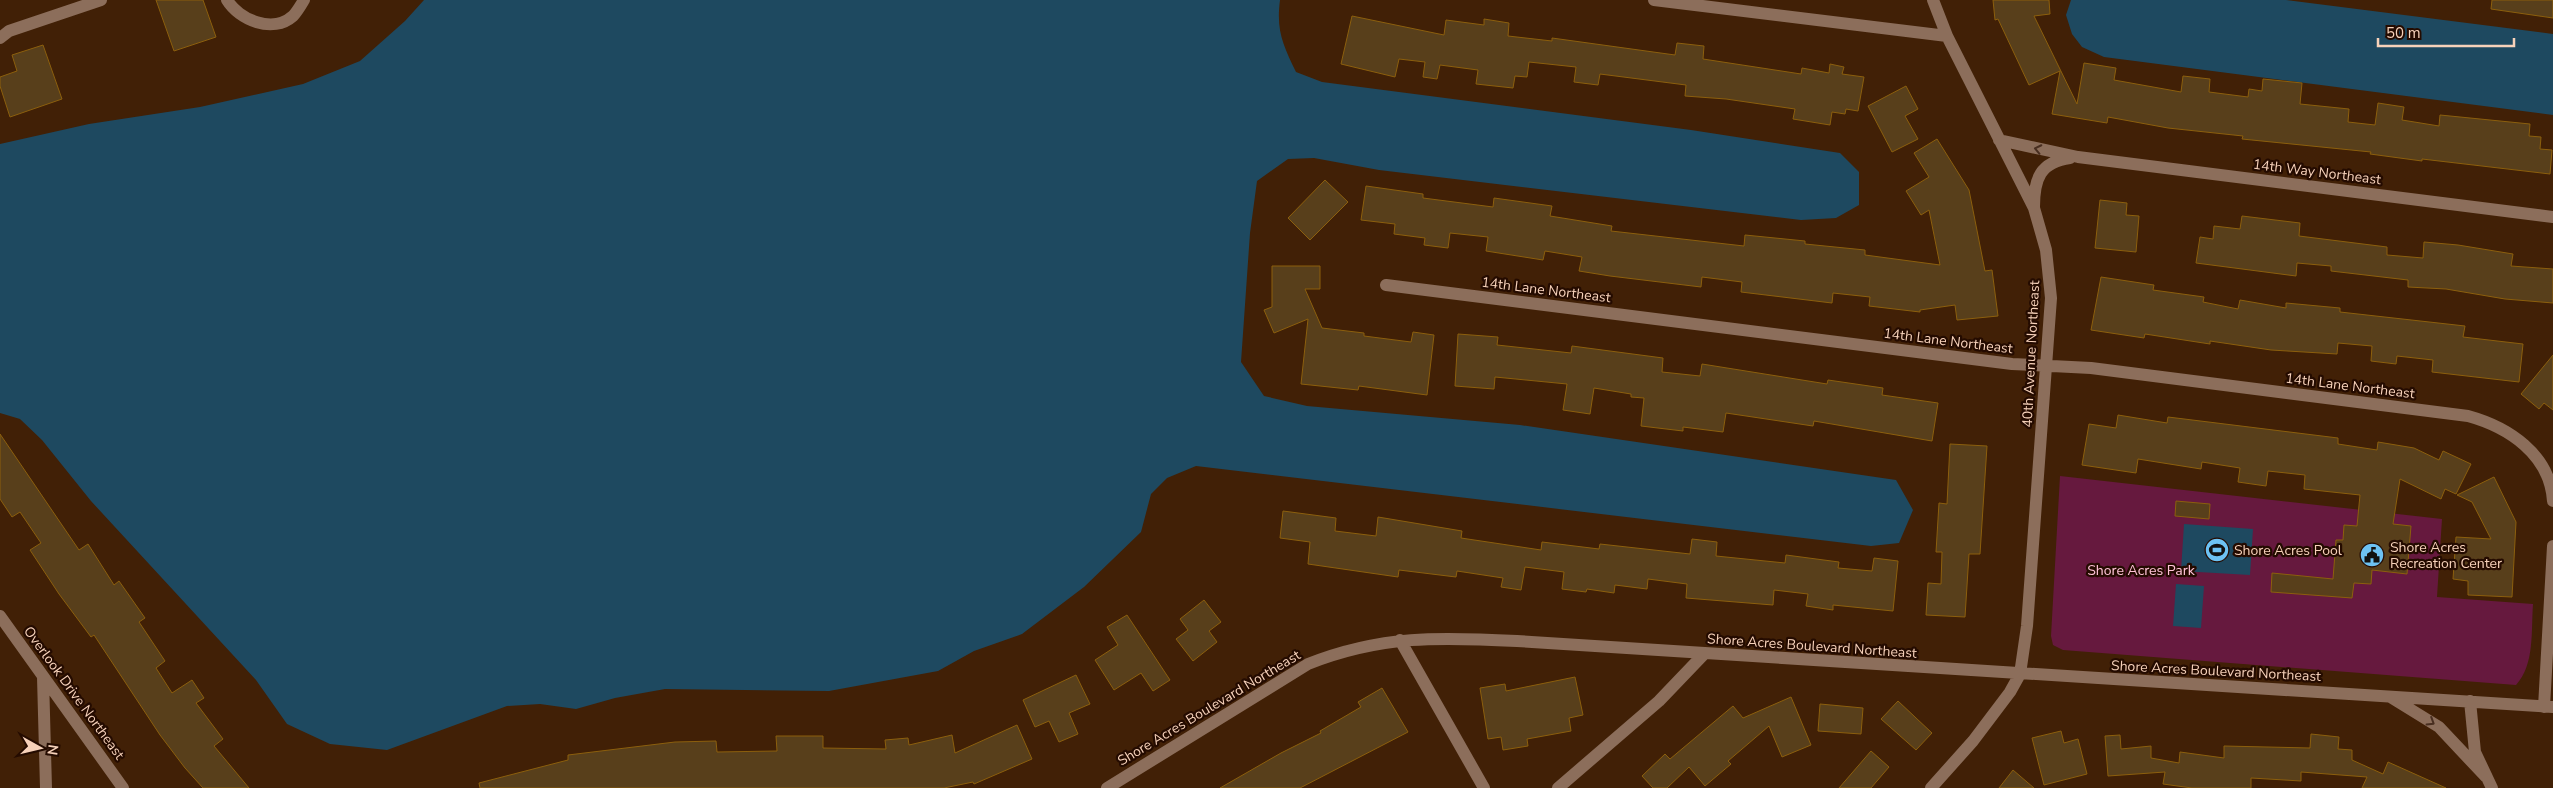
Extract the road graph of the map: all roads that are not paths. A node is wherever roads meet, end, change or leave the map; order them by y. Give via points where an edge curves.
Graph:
1 (101, 0) edge
2 (227, 0) edge
3 (304, 0) edge
4 (1654, 0) edge
5 (1933, 0) edge
6 (1947, 36) junction
7 (0, 38) edge
8 (1999, 140) junction
9 (2078, 157) junction
10 (2034, 208) junction
11 (2553, 217) edge
12 (1386, 285) dead end
13 (2047, 366) junction
14 (2553, 501) edge
15 (2553, 546) edge
16 (0, 616) edge
17 (1400, 640) junction
18 (1704, 654) junction
19 (2020, 674) junction
20 (43, 677) junction
21 (2390, 697) junction
22 (2470, 701) junction
23 (2548, 707) edge
24 (2489, 783) edge
25 (46, 788) edge
26 (123, 788) edge
27 (1107, 788) edge
28 (1484, 788) edge
29 (1558, 788) edge
30 (1931, 788) edge

1 - 7 street via 9,31
2 - 3 street via 252,21 276,25 292,17
4 - 6 street
5 - 6 street, 40th Avenue Northeast
6 - 8 street, 40th Avenue Northeast
9 -> 8 street, 14th Way Northeast
8 - 10 street, 40th Avenue Northeast
9 - 10 street, 14th Way Northeast via 2058,160 2042,171 2036,182
9 - 11 street, 14th Way Northeast
10 - 13 street, 40th Avenue Northeast via 2050,273
12 - 13 street, 14th Lane Northeast
13 - 14 street, 14th Lane Northeast via 2091,368 2468,416 2490,422 2514,435 2535,455 2546,474
13 - 19 street, 40th Avenue Northeast via 2027,626
15 - 23 street
16 - 20 street, Overlook Drive Northeast
17 - 18 street, Shore Acres Boulevard Northeast via 1454,638
17 - 27 street, Shore Acres Boulevard Northeast via 1337,652 1308,664
17 - 28 street
18 - 19 street, Shore Acres Boulevard Northeast
18 - 29 street via 1659,701
19 - 21 street, Shore Acres Boulevard Northeast
19 - 30 street via 1994,715
20 - 25 street
20 - 26 street, Overlook Drive Northeast
21 - 22 street, Shore Acres Boulevard Northeast
21 -> 24 street via 2439,727
22 - 23 street, Shore Acres Boulevard Northeast
22 - 24 street via 2475,752

